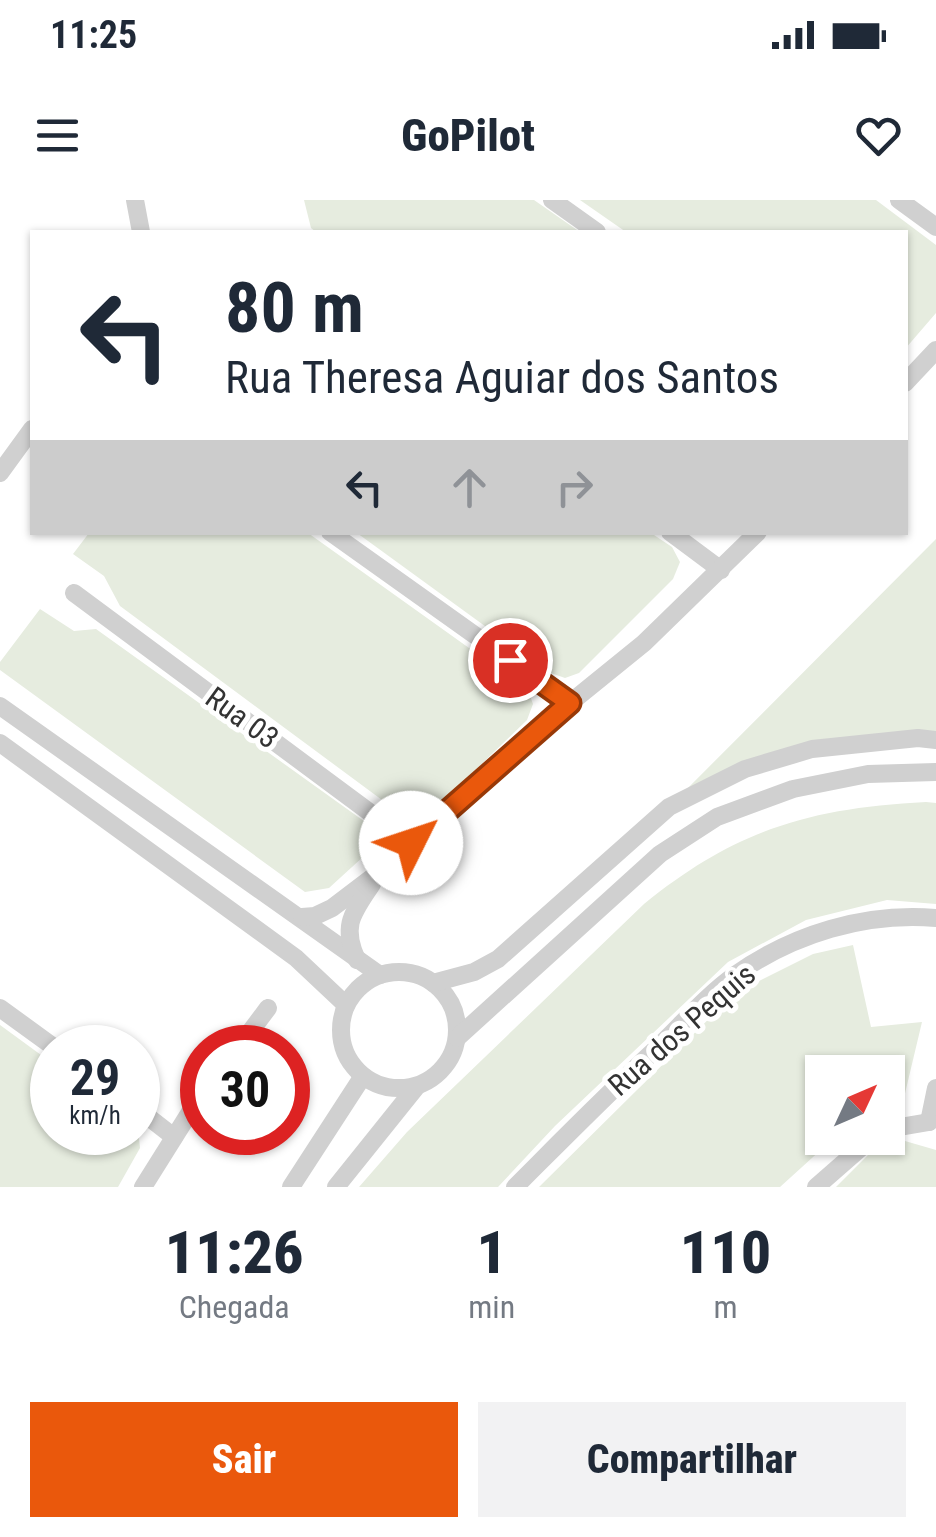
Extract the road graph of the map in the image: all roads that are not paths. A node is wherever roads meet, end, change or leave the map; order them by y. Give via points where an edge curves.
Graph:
1 (135, 200) edge
2 (552, 200) edge
3 (899, 200) edge
4 (936, 227) edge
5 (141, 230) edge
6 (594, 230) edge
7 (936, 350) edge
8 (908, 381) edge
9 (30, 432) edge
10 (0, 474) edge
11 (334, 535) edge
12 (674, 535) edge
13 (755, 535) edge
14 (720, 570) junction
15 (74, 593) dead end
16 (570, 703) junction
17 (0, 706) edge
18 (936, 740) edge
19 (0, 743) edge
20 (936, 772) edge
21 (411, 843) junction
22 (382, 870) junction
23 (302, 917) junction
24 (936, 918) edge
25 (358, 960) junction
26 (380, 975) junction
27 (433, 982) junction
28 (346, 1005) junction
29 (0, 1008) edge
30 (268, 1008) dead end
31 (255, 1025) edge
32 (30, 1030) edge
33 (458, 1038) junction
34 (363, 1076) junction
35 (417, 1086) junction
36 (936, 1088) edge
37 (932, 1124) edge
38 (160, 1126) edge
39 (905, 1127) edge
40 (180, 1128) edge
41 (174, 1137) junction
42 (853, 1155) edge
43 (143, 1187) edge
44 (291, 1187) edge
45 (336, 1187) edge
46 (516, 1187) edge
47 (816, 1187) edge

1 - 5 street
2 - 6 street
3 - 4 street
7 - 8 street
9 - 10 street
11 - 16 street
12 - 14 street
13 - 14 street
14 - 16 street
15 - 21 street, Rua 03
16 - 21 street
17 - 23 street
18 - 27 street via 812,748 745,769 669,807 498,959
19 - 28 street via 296,958
20 - 33 street via 868,774 793,788 718,817 660,854
21 - 22 street
22 - 23 street via 332,908
22 - 25 street via 349,923
23 - 25 street
24 - 46 street, Rua dos Pequis via 903,915 843,925 786,945 734,976
25 - 26 street
26 - 27 street via 416,974
26 - 28 street
27 - 33 street via 453,1007
28 - 34 street via 342,1044
29 - 32 street
30 - 31 street
33 - 35 street via 444,1068
34 - 35 street via 380,1085
34 - 44 street
35 - 45 street
36 - 37 street
37 - 39 street
38 - 41 street
40 - 41 street
41 - 43 street
42 - 47 street

